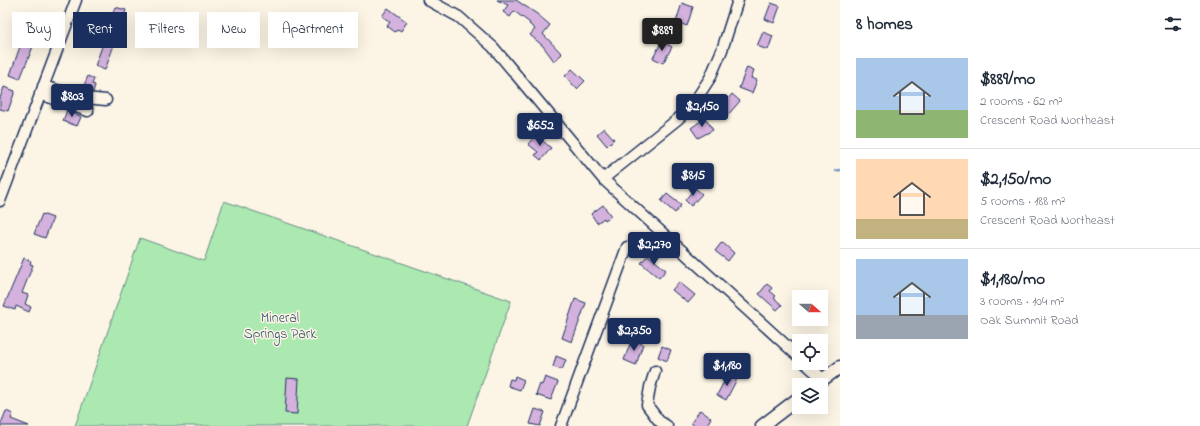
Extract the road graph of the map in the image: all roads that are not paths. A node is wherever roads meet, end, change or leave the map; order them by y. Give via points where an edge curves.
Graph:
1 (76, 0) edge
2 (428, 0) edge
3 (738, 0) edge
4 (42, 90) junction
5 (106, 100) dead end
6 (88, 111) dead end
7 (603, 179) junction
8 (0, 201) edge
9 (627, 247) dead end
10 (792, 351) edge
11 (840, 367) edge
12 (655, 370) dead end
13 (825, 378) edge
14 (792, 403) edge
15 (562, 426) edge
16 (667, 426) edge
17 (762, 426) edge

1 - 4 street
2 - 7 street via 459,17 493,47
3 - 7 street via 721,54 695,101 678,119
4 - 5 street
4 - 6 street
4 - 8 street
7 - 10 street
9 - 15 street
11 - 13 main road
12 - 16 street via 647,406 659,421
14 - 17 main road

